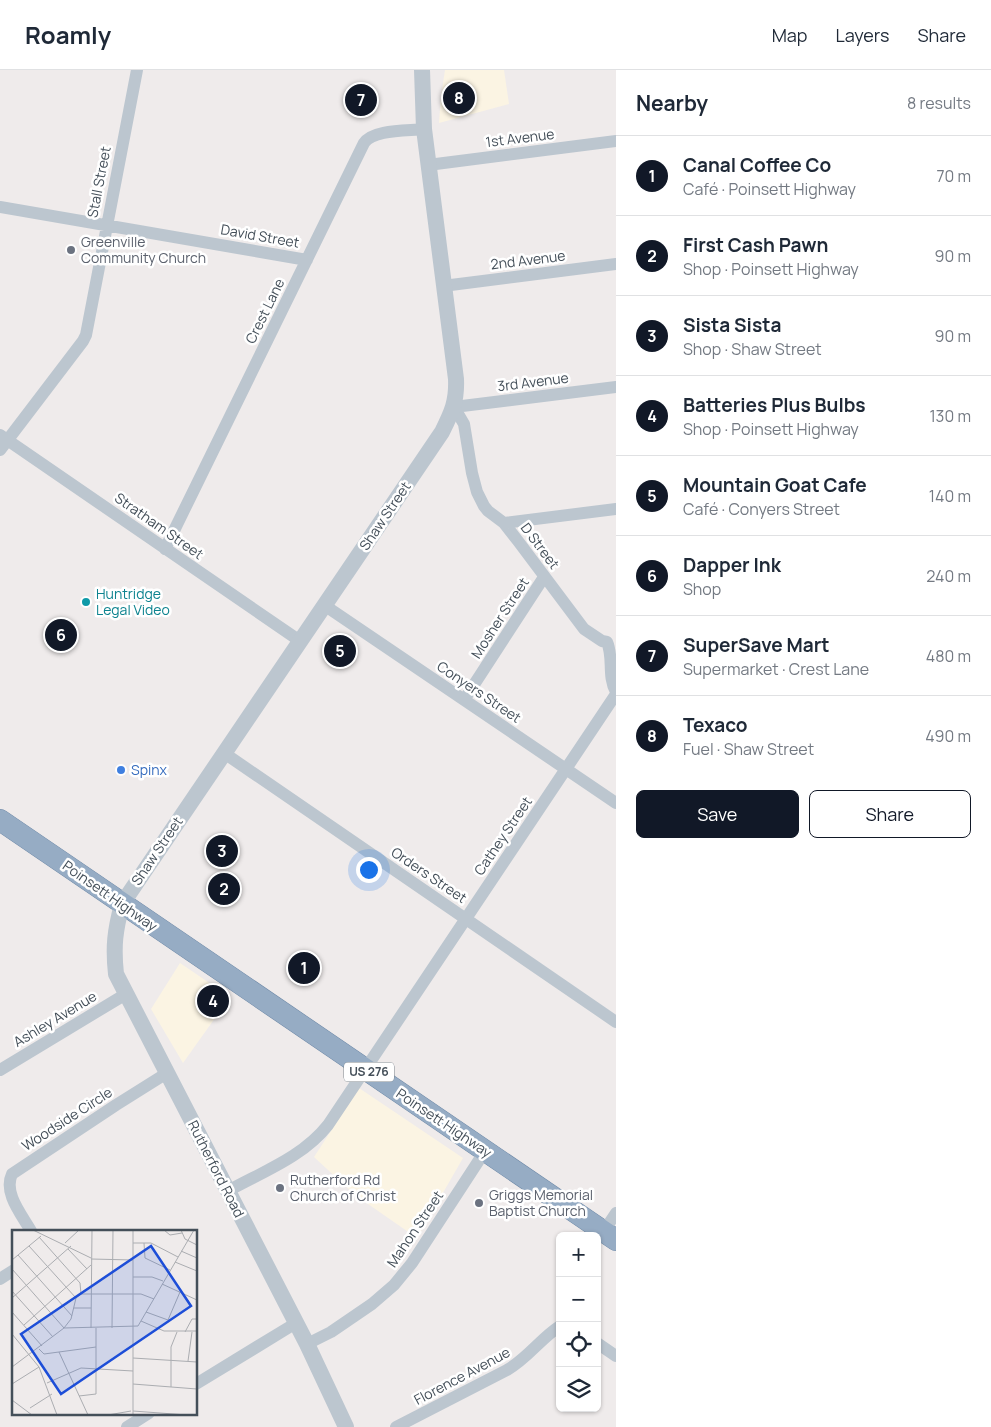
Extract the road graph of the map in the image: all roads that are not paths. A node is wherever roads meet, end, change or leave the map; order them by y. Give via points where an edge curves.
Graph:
1 (137, 70) edge
2 (422, 70) edge
3 (424, 129) junction
4 (616, 141) edge
5 (428, 165) junction
6 (0, 207) edge
7 (106, 225) junction
8 (307, 260) junction
9 (616, 264) edge
10 (443, 286) junction
11 (616, 387) edge
12 (454, 406) junction
13 (2, 442) edge
14 (616, 509) edge
15 (504, 524) junction
16 (165, 549) junction
17 (544, 577) junction
18 (324, 605) junction
19 (612, 640) edge
20 (300, 642) junction
21 (616, 693) edge
22 (464, 700) junction
23 (224, 753) junction
24 (566, 769) junction
25 (616, 803) edge
26 (0, 820) edge
27 (122, 904) junction
28 (466, 919) junction
29 (126, 994) junction
30 (616, 1022) edge
31 (0, 1070) edge
32 (365, 1070) junction
33 (167, 1073) junction
34 (485, 1151) junction
35 (228, 1191) junction
36 (616, 1213) edge
37 (30, 1230) edge
38 (610, 1236) edge
39 (12, 1271) edge
40 (0, 1279) edge
41 (296, 1323) junction
42 (556, 1329) edge
43 (307, 1344) junction
44 (601, 1346) edge
45 (616, 1356) edge
46 (198, 1383) edge
47 (147, 1414) edge
48 (126, 1427) edge
49 (346, 1427) edge
50 (396, 1427) edge

1 - 7 street, Stall Street
2 - 3 street, Shaw Street
3 - 5 street, Shaw Street
3 - 8 street, Crest Lane via 379,133 367,139
4 - 5 street, 1st Avenue
5 - 10 street, Shaw Street
6 - 7 street, David Street
7 - 8 street, David Street
7 - 13 street, Stall Street via 83,341
8 - 16 street, Crest Lane
9 - 10 street, 2nd Avenue
10 - 12 street, Shaw Street via 456,379
11 - 12 street, 3rd Avenue
12 - 15 street, D Street via 464,424 477,492 488,512
12 - 18 street, Shaw Street via 442,432
13 - 16 street, Stratham Street
14 - 15 street
15 - 17 street, D Street
16 - 20 street, Stratham Street
17 - 19 street, D Street via 584,628 602,642
17 - 22 street, Mosher Street
18 - 20 street, Shaw Street
18 - 22 street, Conyers Street
19 - 21 street, D Street via 612,681
20 - 23 street, Shaw Street
21 - 24 street, Cathey Street
22 - 24 street, Conyers Street
23 - 27 street, Shaw Street
23 - 28 street, Orders Street
24 - 25 street, Conyers Street
24 - 28 street, Cathey Street
26 - 27 highway, Poinsett Highway / US 276
27 - 29 street, Rutherford Road via 114,951 116,974
27 - 32 highway, Poinsett Highway / US 276
28 - 30 street, Orders Street
28 - 32 street, Cathey Street
29 - 31 street, Ashley Avenue
29 - 33 street, Rutherford Road
32 - 34 highway, Poinsett Highway / US 276
32 - 35 street, Cathey Street via 314,1140 292,1156
33 - 35 street, Rutherford Road
33 - 37 street, Woodside Circle via 12,1174 10,1193
34 - 38 highway, Poinsett Highway / US 276
34 - 43 street, Mahon Street via 412,1263 394,1285 331,1332
35 - 41 street, Rutherford Road
36 - 38 street
39 - 40 street
41 - 43 street, Rutherford Road
41 - 46 street
42 - 50 street, Florence Avenue via 507,1370
43 - 49 street, Rutherford Road
44 - 45 street
47 - 48 street

